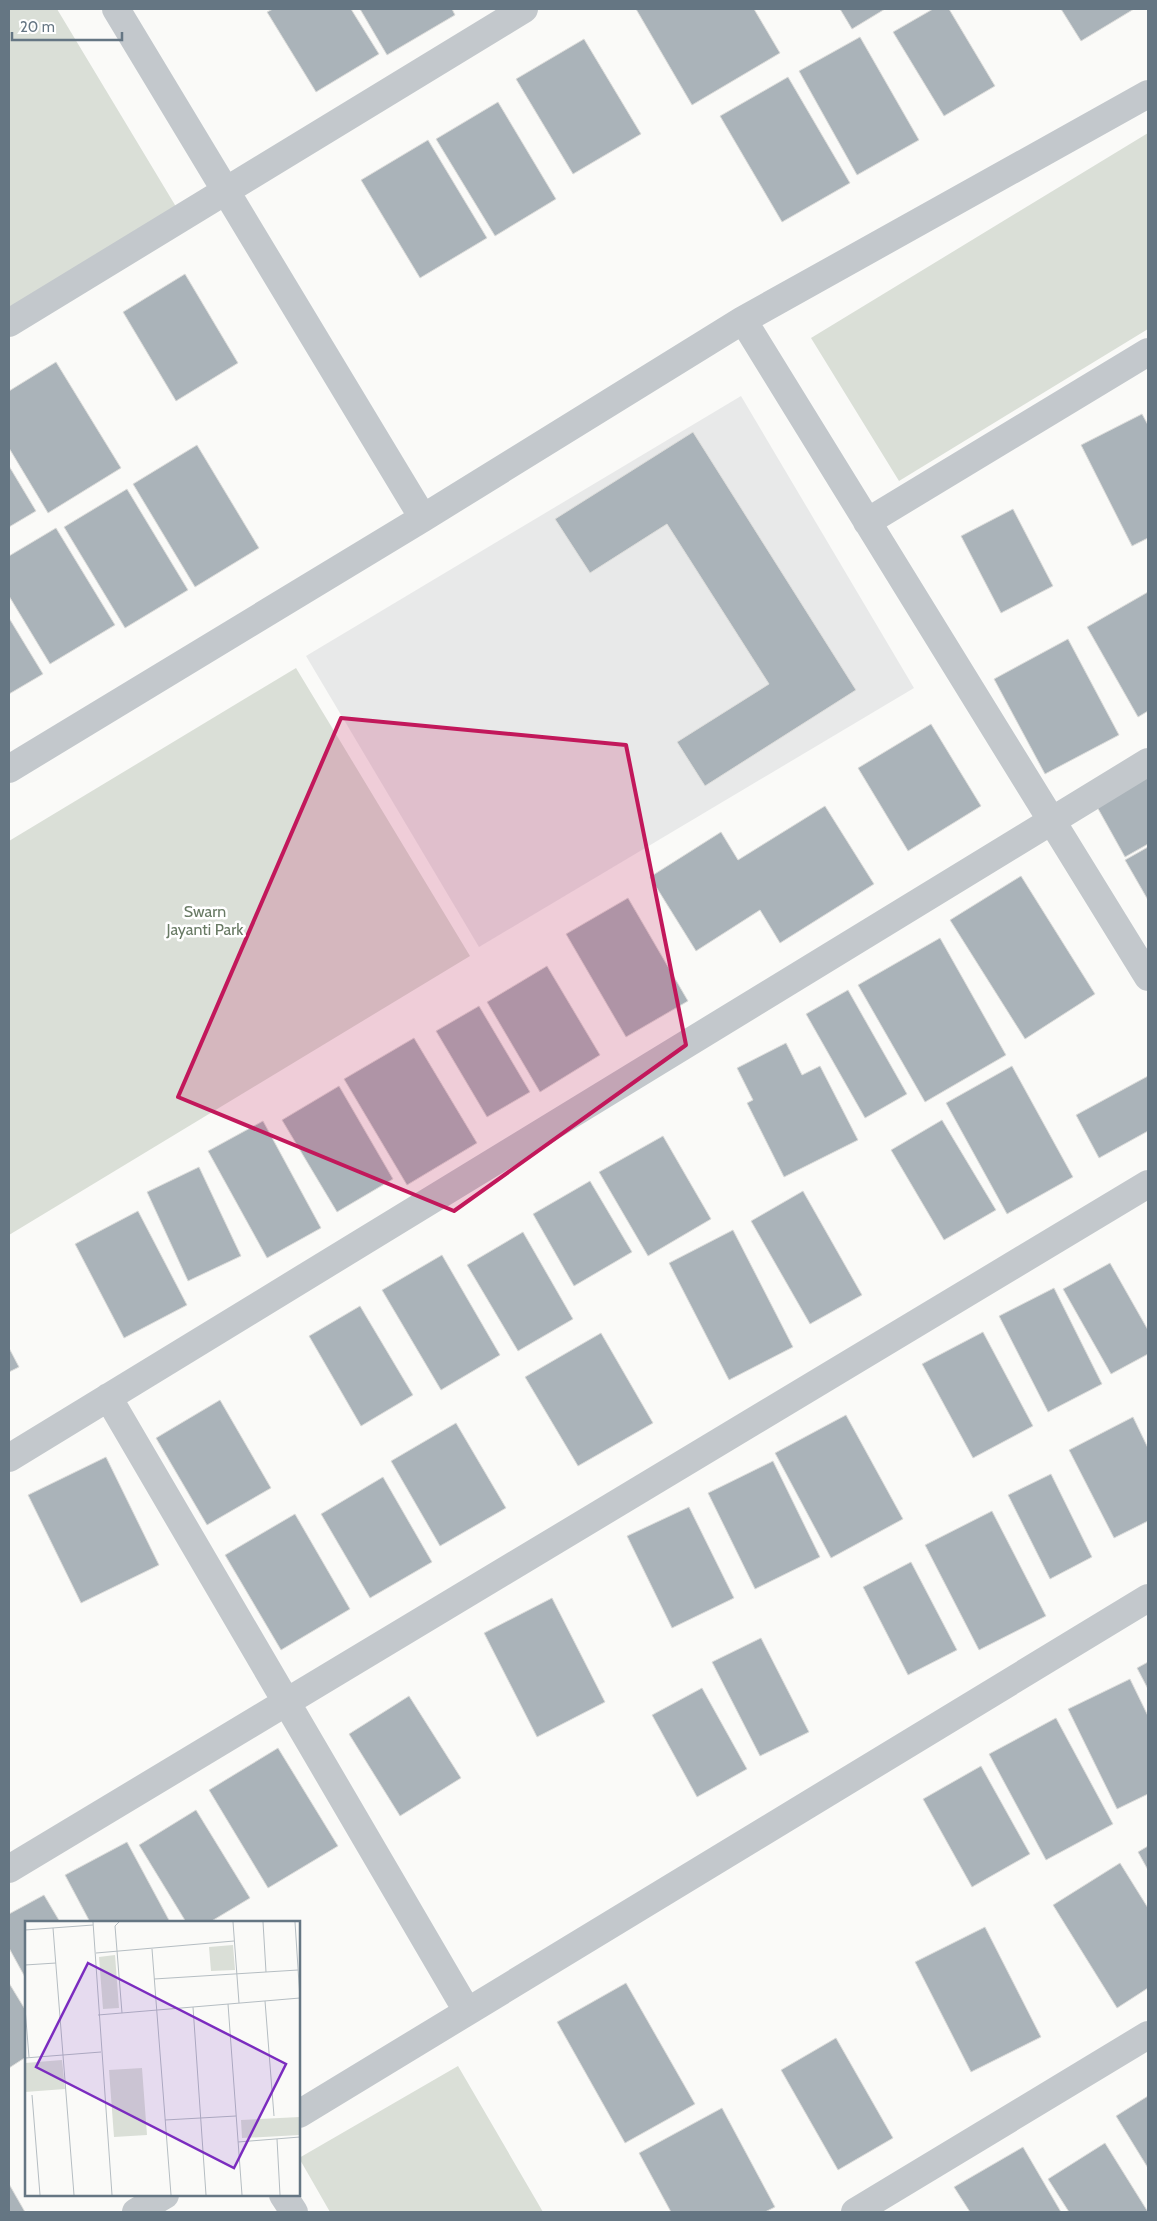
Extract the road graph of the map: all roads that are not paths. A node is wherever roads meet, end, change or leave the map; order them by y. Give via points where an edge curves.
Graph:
1 (116, 9) edge
2 (524, 9) edge
3 (1148, 94) edge
4 (225, 191) junction
5 (743, 320) junction
6 (9, 323) edge
7 (1148, 352) edge
8 (423, 518) junction
9 (867, 522) junction
10 (1148, 762) edge
11 (9, 769) edge
12 (1052, 821) junction
13 (1148, 977) edge
14 (1148, 1184) edge
15 (108, 1397) junction
16 (9, 1458) edge
17 (1148, 1598) edge
18 (286, 1702) junction
19 (9, 1869) edge
20 (467, 2011) junction
21 (1148, 2035) edge
22 (300, 2113) edge
23 (163, 2196) edge
24 (284, 2196) edge
25 (136, 2212) edge
26 (294, 2212) edge
27 (854, 2212) edge

1 - 4 street
2 - 4 street
3 - 5 street
4 - 6 street
4 - 8 street
5 - 8 street
5 - 9 street
7 - 9 street
8 - 11 street
9 - 12 street
10 - 12 street
12 - 13 street
12 - 15 street
14 - 18 street
15 - 16 street
15 - 18 street
17 - 20 street
18 - 19 street
18 - 20 street
20 - 22 street
21 - 27 street
23 - 25 street
24 - 26 street

